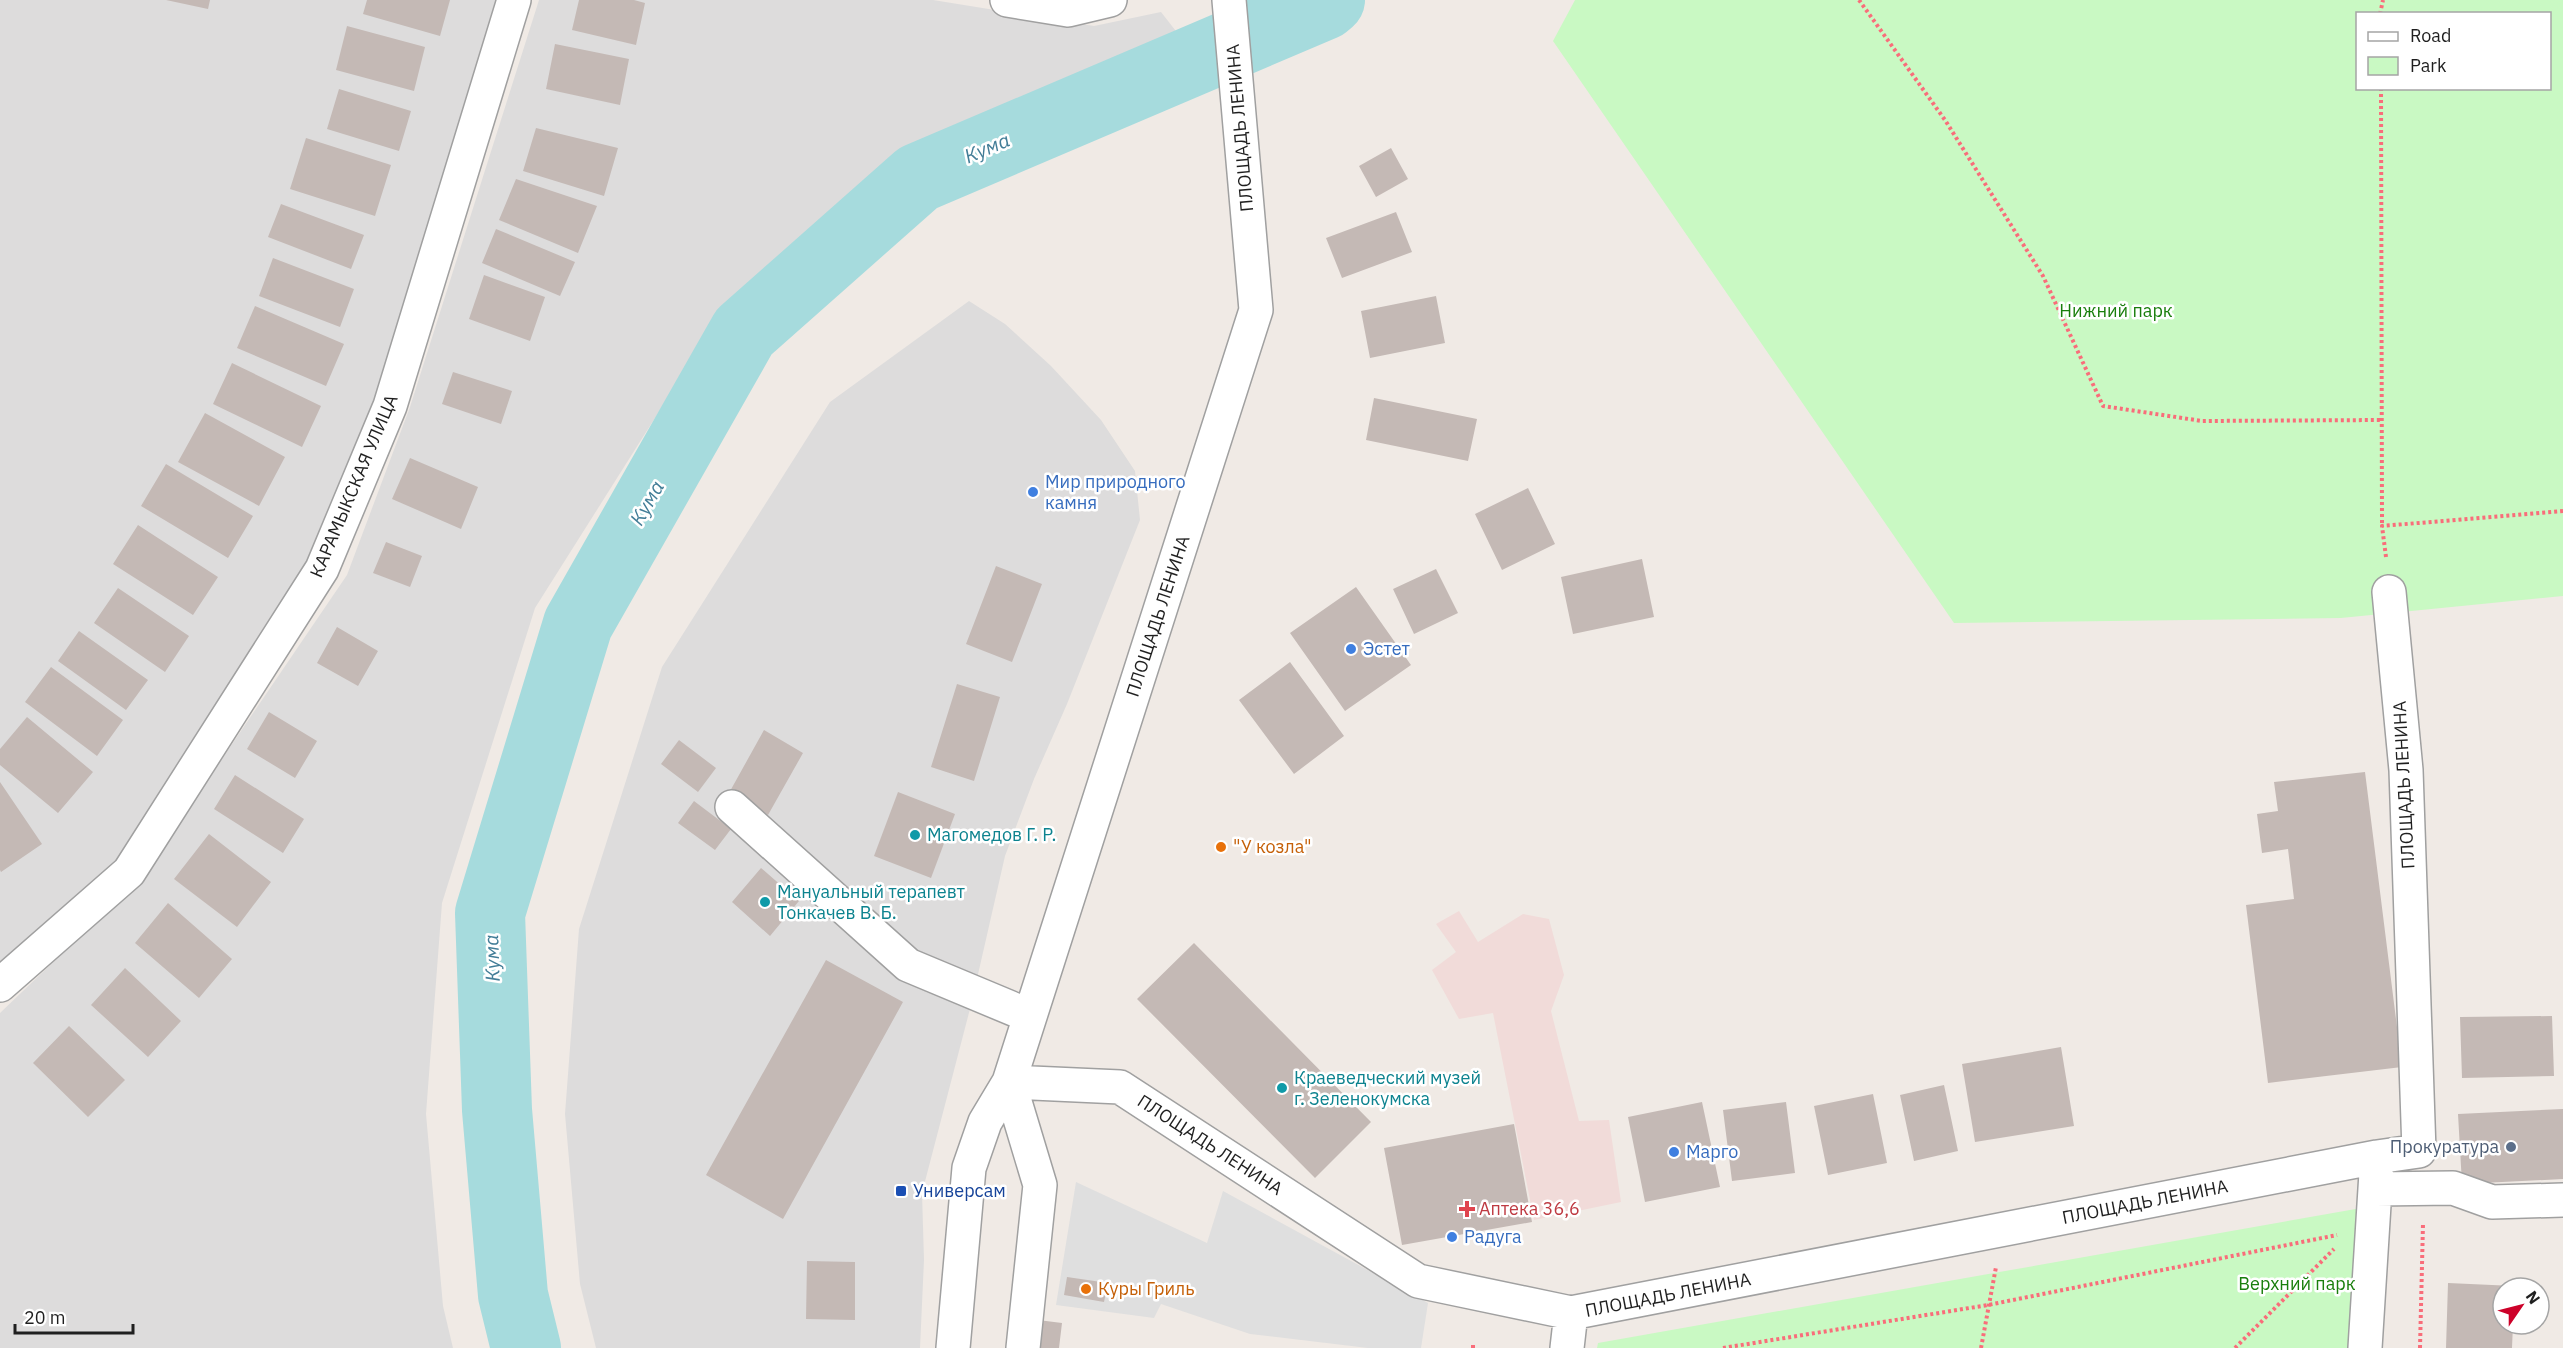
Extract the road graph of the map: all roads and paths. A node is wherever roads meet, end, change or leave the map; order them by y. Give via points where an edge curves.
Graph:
1 (514, 0) edge
2 (1007, 0) edge
3 (1110, 0) edge
4 (1229, 0) edge
5 (1859, 0) edge
6 (2381, 90) edge
7 (2382, 420) junction
8 (2563, 511) edge
9 (2382, 526) junction
10 (2389, 592) joint
11 (732, 807) dead end
12 (0, 986) edge
13 (1029, 1016) junction
14 (1009, 1082) junction
15 (2377, 1157) junction
16 (2376, 1190) junction
17 (2563, 1200) edge
18 (2001, 1231) junction
19 (2339, 1235) dead end
20 (2342, 1241) dead end
21 (1988, 1305) junction
22 (1571, 1313) junction
23 (953, 1348) edge
24 (1023, 1348) edge
25 (1567, 1348) edge
26 (1723, 1348) edge
27 (1981, 1348) edge
28 (2235, 1348) edge
29 (2366, 1348) edge

1 - 12 street, КАРАМЫКСКАЯ УЛИЦА via 390,406 322,569 129,872
2 - 3 street via 1068,10
4 - 13 street, ПЛОЩАДЬ ЛЕНИНА via 1256,310
5 - 7 path via 1945,120 2043,276 2103,406 2202,421
6 - 7 path
7 - 9 path
8 - 9 path
9 - 10 path
10 - 15 street, ПЛОЩАДЬ ЛЕНИНА via 2406,770 2419,1151
11 - 13 street via 908,965
13 - 14 street, ПЛОЩАДЬ ЛЕНИНА
14 - 22 street, ПЛОЩАДЬ ЛЕНИНА via 1120,1087 1418,1281
14 - 23 street, ПЛОЩАДЬ ЛЕНИНА via 985,1122 969,1168
14 - 24 street via 1040,1185
15 - 16 street
15 - 18 street, ПЛОЩАДЬ ЛЕНИНА
16 - 17 street via 2453,1188 2492,1202
16 - 29 street
18 - 21 path
18 - 22 street, ПЛОЩАДЬ ЛЕНИНА
19 - 21 path
20 - 28 path
21 - 26 path
21 - 27 path
22 - 25 street

